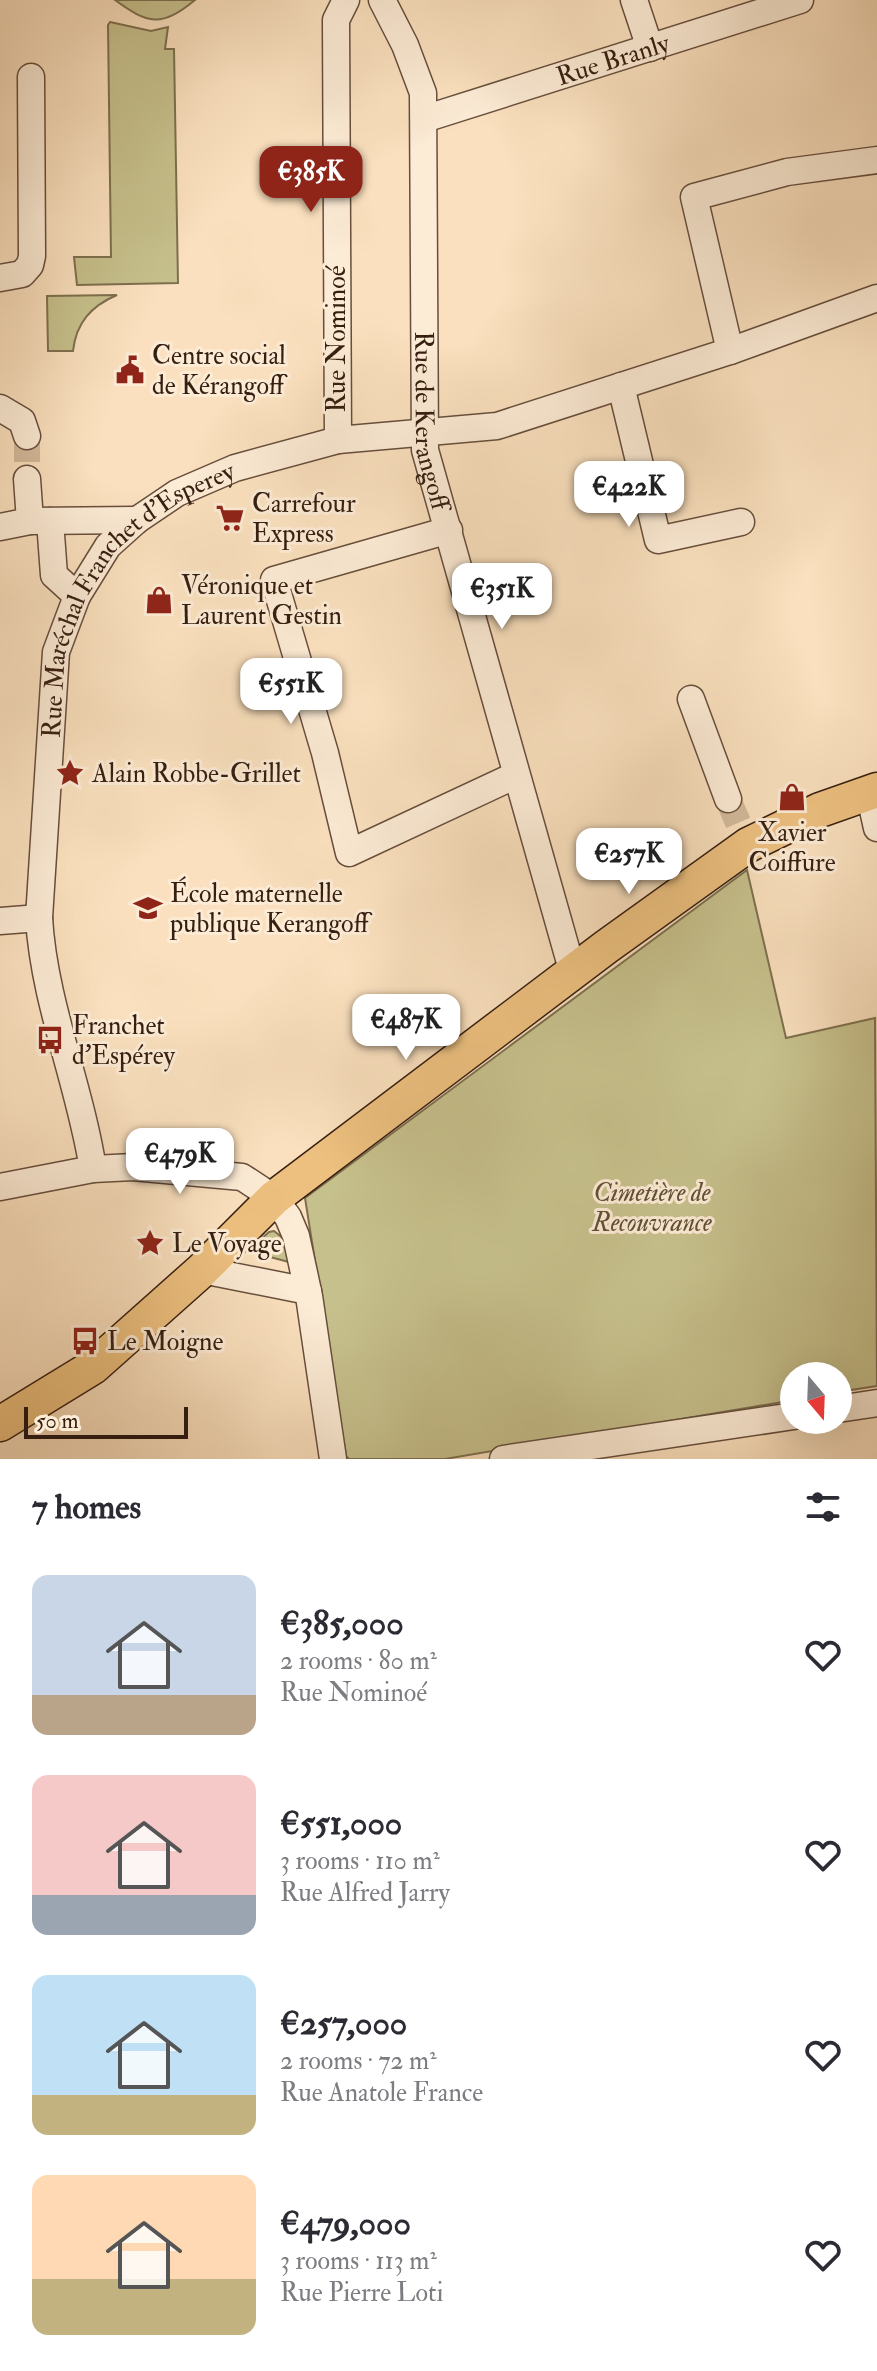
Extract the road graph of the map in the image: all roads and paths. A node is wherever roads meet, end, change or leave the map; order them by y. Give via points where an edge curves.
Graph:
1 (346, 0) edge
2 (382, 0) edge
3 (634, 0) edge
4 (800, 0) edge
5 (650, 48) junction
6 (31, 77) dead end
7 (424, 119) junction
8 (877, 160) edge
9 (0, 278) edge
10 (877, 298) edge
11 (730, 351) junction
12 (621, 386) junction
13 (0, 408) edge
14 (425, 430) junction
15 (27, 436) tunnel mouth
16 (338, 440) junction
17 (27, 479) tunnel mouth
18 (137, 520) junction
19 (40, 521) junction
20 (741, 522) dead end
21 (0, 527) edge
22 (449, 530) junction
23 (77, 596) junction
24 (691, 699) dead end
25 (516, 775) junction
26 (873, 791) edge
27 (728, 799) tunnel mouth
28 (877, 828) edge
29 (39, 918) junction
30 (0, 921) edge
31 (573, 973) junction
32 (93, 1169) junction
33 (0, 1187) edge
34 (274, 1198) junction
35 (202, 1270) junction
36 (308, 1291) junction
37 (877, 1403) edge
38 (852, 1407) edge
39 (780, 1419) edge
40 (0, 1424) edge
41 (614, 1451) edge
42 (333, 1459) edge
43 (503, 1459) edge

1 - 16 street, Rue Nominoé via 336,20
2 - 7 street, Rue de Kerangoff via 423,93
3 - 5 street
4 - 5 street, Rue Branly
5 - 7 street, Rue Branly
6 - 9 street via 32,256 22,274
7 - 14 street, Rue de Kerangoff
8 - 11 street via 787,172 694,197
10 - 11 street, Rue Maréchal Franchet d'Esperey
11 - 12 street, Rue Maréchal Franchet d'Esperey
12 - 14 street, Rue Maréchal Franchet d'Esperey via 497,426
12 - 20 street via 658,540
13 - 15 street via 22,421
14 - 16 street, Rue Maréchal Franchet d'Esperey
14 - 22 street, Rue de Kerangoff via 425,450
16 - 18 street, Rue Maréchal Franchet d'Esperey via 235,468 177,493
17 - 19 street
18 - 19 street
18 - 23 street, Rue Maréchal Franchet d'Esperey via 108,546
19 - 21 street
19 - 23 street via 54,575
22 - 25 street, Rue de Kerangoff
22 - 25 street via 274,580 349,853
23 - 29 street, Rue Maréchal Franchet d'Esperey via 56,652
24 - 27 street
25 - 31 street, Rue de Kerangoff
26 - 28 street
26 - 31 main road via 745,838
29 - 30 street
29 - 32 street, Rue Maréchal Franchet d'Esperey
31 - 34 main road
32 - 33 street
32 - 34 street via 133,1167 242,1177
34 - 35 main road
34 - 36 street via 296,1236
35 - 36 street
35 - 40 main road via 93,1367
36 - 42 street
37 - 38 street
39 - 41 street
41 - 43 street

